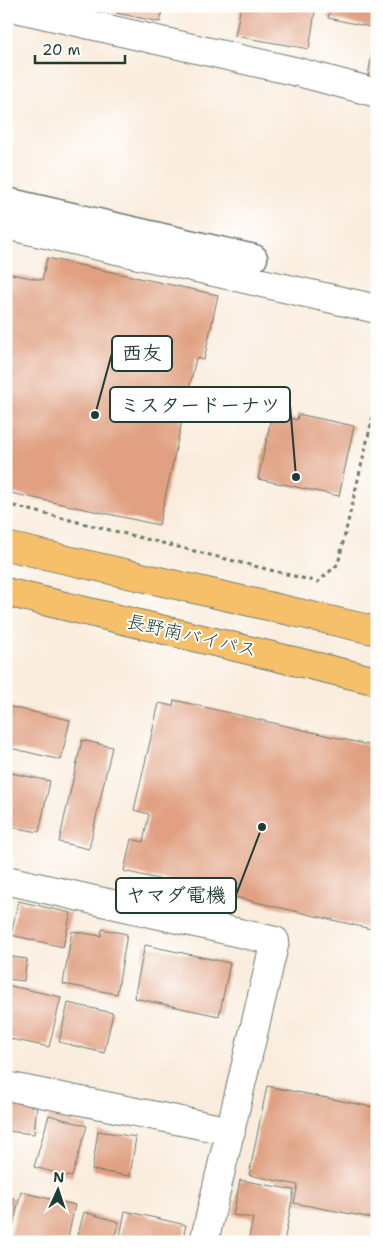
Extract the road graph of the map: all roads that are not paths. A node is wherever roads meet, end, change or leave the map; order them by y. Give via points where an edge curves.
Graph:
1 (7, 6) edge
2 (377, 92) edge
3 (6, 201) edge
4 (6, 225) edge
5 (254, 258) dead end
6 (377, 309) edge
7 (6, 546) edge
8 (6, 592) edge
9 (377, 630) edge
10 (377, 681) edge
11 (6, 880) edge
12 (6, 1086) edge
13 (231, 1131) junction
14 (204, 1242) edge

1 - 2 street
3 - 5 street
4 - 6 street
7 - 9 highway
8 - 10 highway, 長野南バイパス
11 - 13 street via 275,941
12 - 13 street
13 - 14 street

